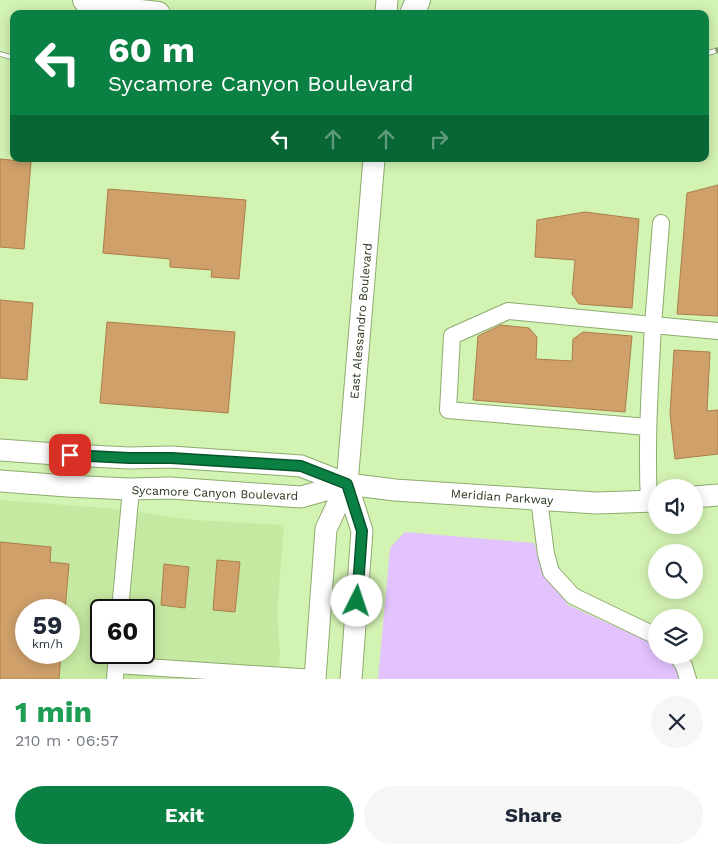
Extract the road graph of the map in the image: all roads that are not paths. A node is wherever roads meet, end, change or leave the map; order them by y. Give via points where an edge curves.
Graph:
1 (85, 0) edge
2 (123, 10) edge
3 (374, 162) edge
4 (661, 223) dead end
5 (653, 325) junction
6 (718, 331) edge
7 (648, 427) junction
8 (0, 450) edge
9 (648, 479) edge
10 (0, 481) edge
11 (347, 484) junction
12 (131, 489) junction
13 (718, 495) edge
14 (703, 496) edge
15 (539, 499) junction
16 (648, 501) edge
17 (121, 599) edge
18 (648, 632) edge
19 (683, 664) edge
20 (116, 665) edge
21 (315, 679) edge
22 (351, 679) edge
23 (688, 679) edge

1 - 2 highway
3 - 11 main road, East Alessandro Boulevard
4 - 5 lane
5 - 6 lane
5 - 7 lane
5 - 7 lane via 508,311 452,336 448,410
7 - 9 lane
8 - 11 main road via 301,466
10 - 12 main road, Sycamore Canyon Boulevard
11 - 12 main road, Sycamore Canyon Boulevard via 301,497 170,488
11 - 15 main road, Meridian Parkway
11 - 21 main road, East Alessandro Boulevard via 326,529
11 - 22 main road, East Alessandro Boulevard via 362,531
12 - 17 lane
13 - 14 main road
15 - 16 main road, Meridian Parkway via 596,503
15 - 18 lane via 551,572 573,596
19 - 23 lane
20 - 21 lane

